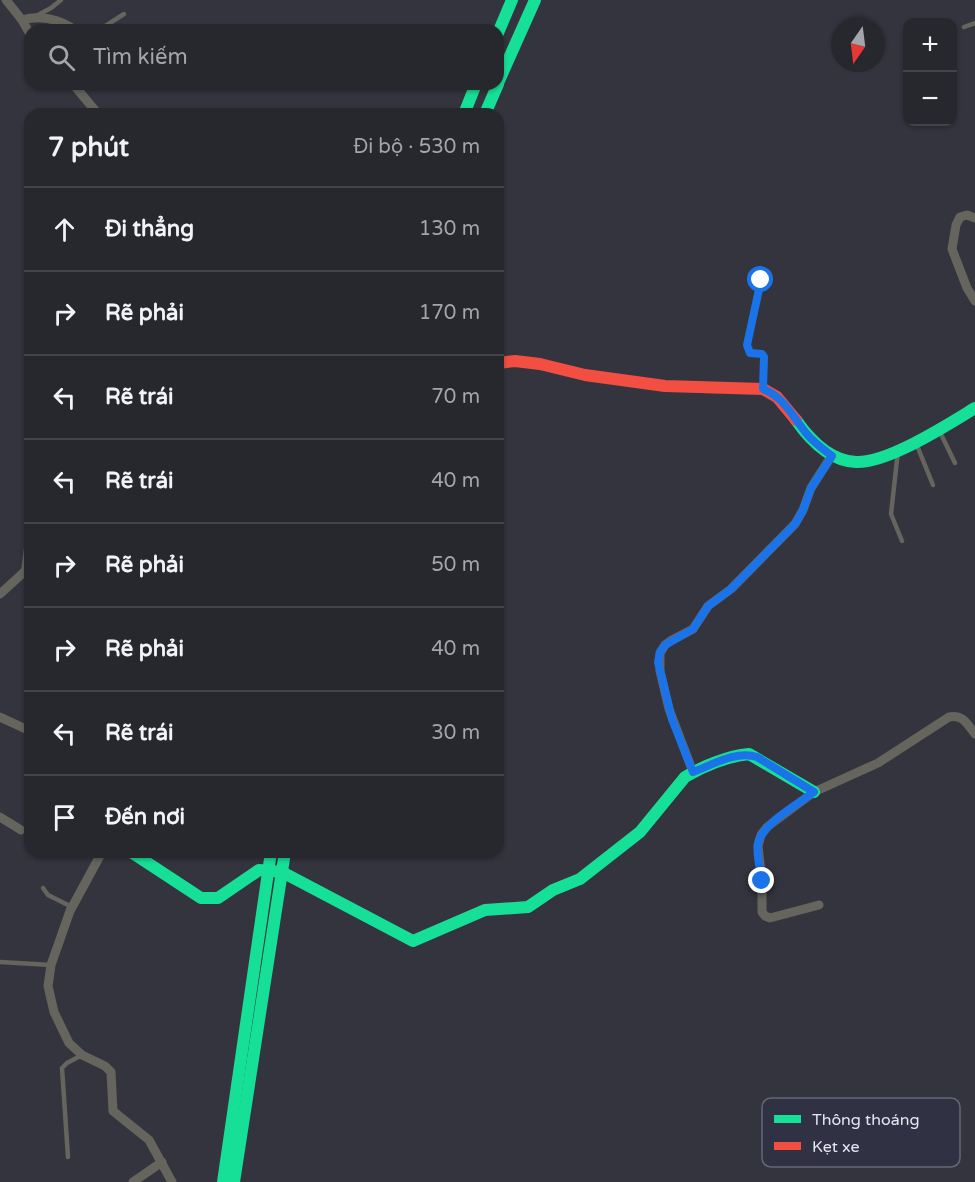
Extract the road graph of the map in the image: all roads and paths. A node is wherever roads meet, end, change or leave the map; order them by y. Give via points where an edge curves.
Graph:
1 (6, 0) edge
2 (61, 0) edge
3 (512, 0) edge
4 (535, 0) edge
5 (124, 14) dead end
6 (34, 17) junction
7 (22, 20) junction
8 (975, 23) edge
9 (24, 24) edge
10 (65, 24) edge
11 (108, 24) edge
12 (502, 24) edge
13 (964, 27) dead end
14 (504, 70) edge
15 (78, 90) edge
16 (474, 90) edge
17 (495, 90) edge
18 (93, 108) edge
19 (466, 108) edge
20 (487, 108) edge
21 (975, 218) edge
22 (761, 280) dead end
23 (975, 301) edge
24 (504, 362) edge
25 (763, 389) junction
26 (975, 408) edge
27 (939, 430) junction
28 (915, 441) junction
29 (899, 448) junction
30 (832, 456) junction
31 (955, 462) dead end
32 (933, 485) dead end
33 (902, 541) dead end
34 (24, 574) edge
35 (0, 594) edge
36 (0, 717) edge
37 (24, 728) edge
38 (975, 734) edge
39 (693, 772) junction
40 (814, 792) junction
41 (0, 817) edge
42 (21, 830) dead end
43 (99, 858) edge
44 (140, 858) edge
45 (270, 858) edge
46 (284, 858) edge
47 (268, 870) junction
48 (282, 872) junction
49 (43, 888) dead end
50 (819, 904) dead end
51 (72, 907) junction
52 (0, 962) edge
53 (51, 965) junction
54 (82, 1055) junction
55 (68, 1157) dead end
56 (162, 1162) junction
57 (133, 1182) edge
58 (172, 1182) edge
59 (223, 1182) edge
60 (234, 1182) edge

1 - 7 street
2 - 6 lane
3 - 12 street
4 - 14 street
5 - 11 lane
6 - 7 street
6 - 10 street
7 - 9 street
8 - 13 lane
15 - 18 street
16 - 19 street
17 - 20 street
21 - 23 street via 960,217 952,249
22 - 25 lane via 747,345 750,353 764,357
24 - 25 street via 515,360 665,386
25 - 30 street via 781,399 807,435
26 - 27 street
27 - 28 street
27 - 31 lane
28 - 29 street
28 - 32 lane
29 - 30 street via 860,462
29 - 33 lane via 891,514
30 - 39 street via 811,488 795,524 731,589 708,606 693,629 660,652 669,709
34 - 35 street
36 - 37 street
38 - 40 street via 962,718 953,716 878,763
39 - 40 street via 739,754 749,754
39 - 48 street via 640,832 580,879 552,890 528,907 485,910 419,940 413,941
40 - 50 street via 767,827 761,835 758,858 765,916 770,918
41 - 42 street
43 - 51 street
44 - 47 street via 201,897 218,898 260,870
45 - 47 street
46 - 48 street
47 - 48 street
47 - 59 street
48 - 60 street
49 - 51 lane via 48,895
51 - 53 street
52 - 53 lane
53 - 54 street via 50,999 69,1043
54 - 55 lane via 62,1068
54 - 56 street via 111,1072 113,1111 144,1134
56 - 57 street
56 - 58 street

